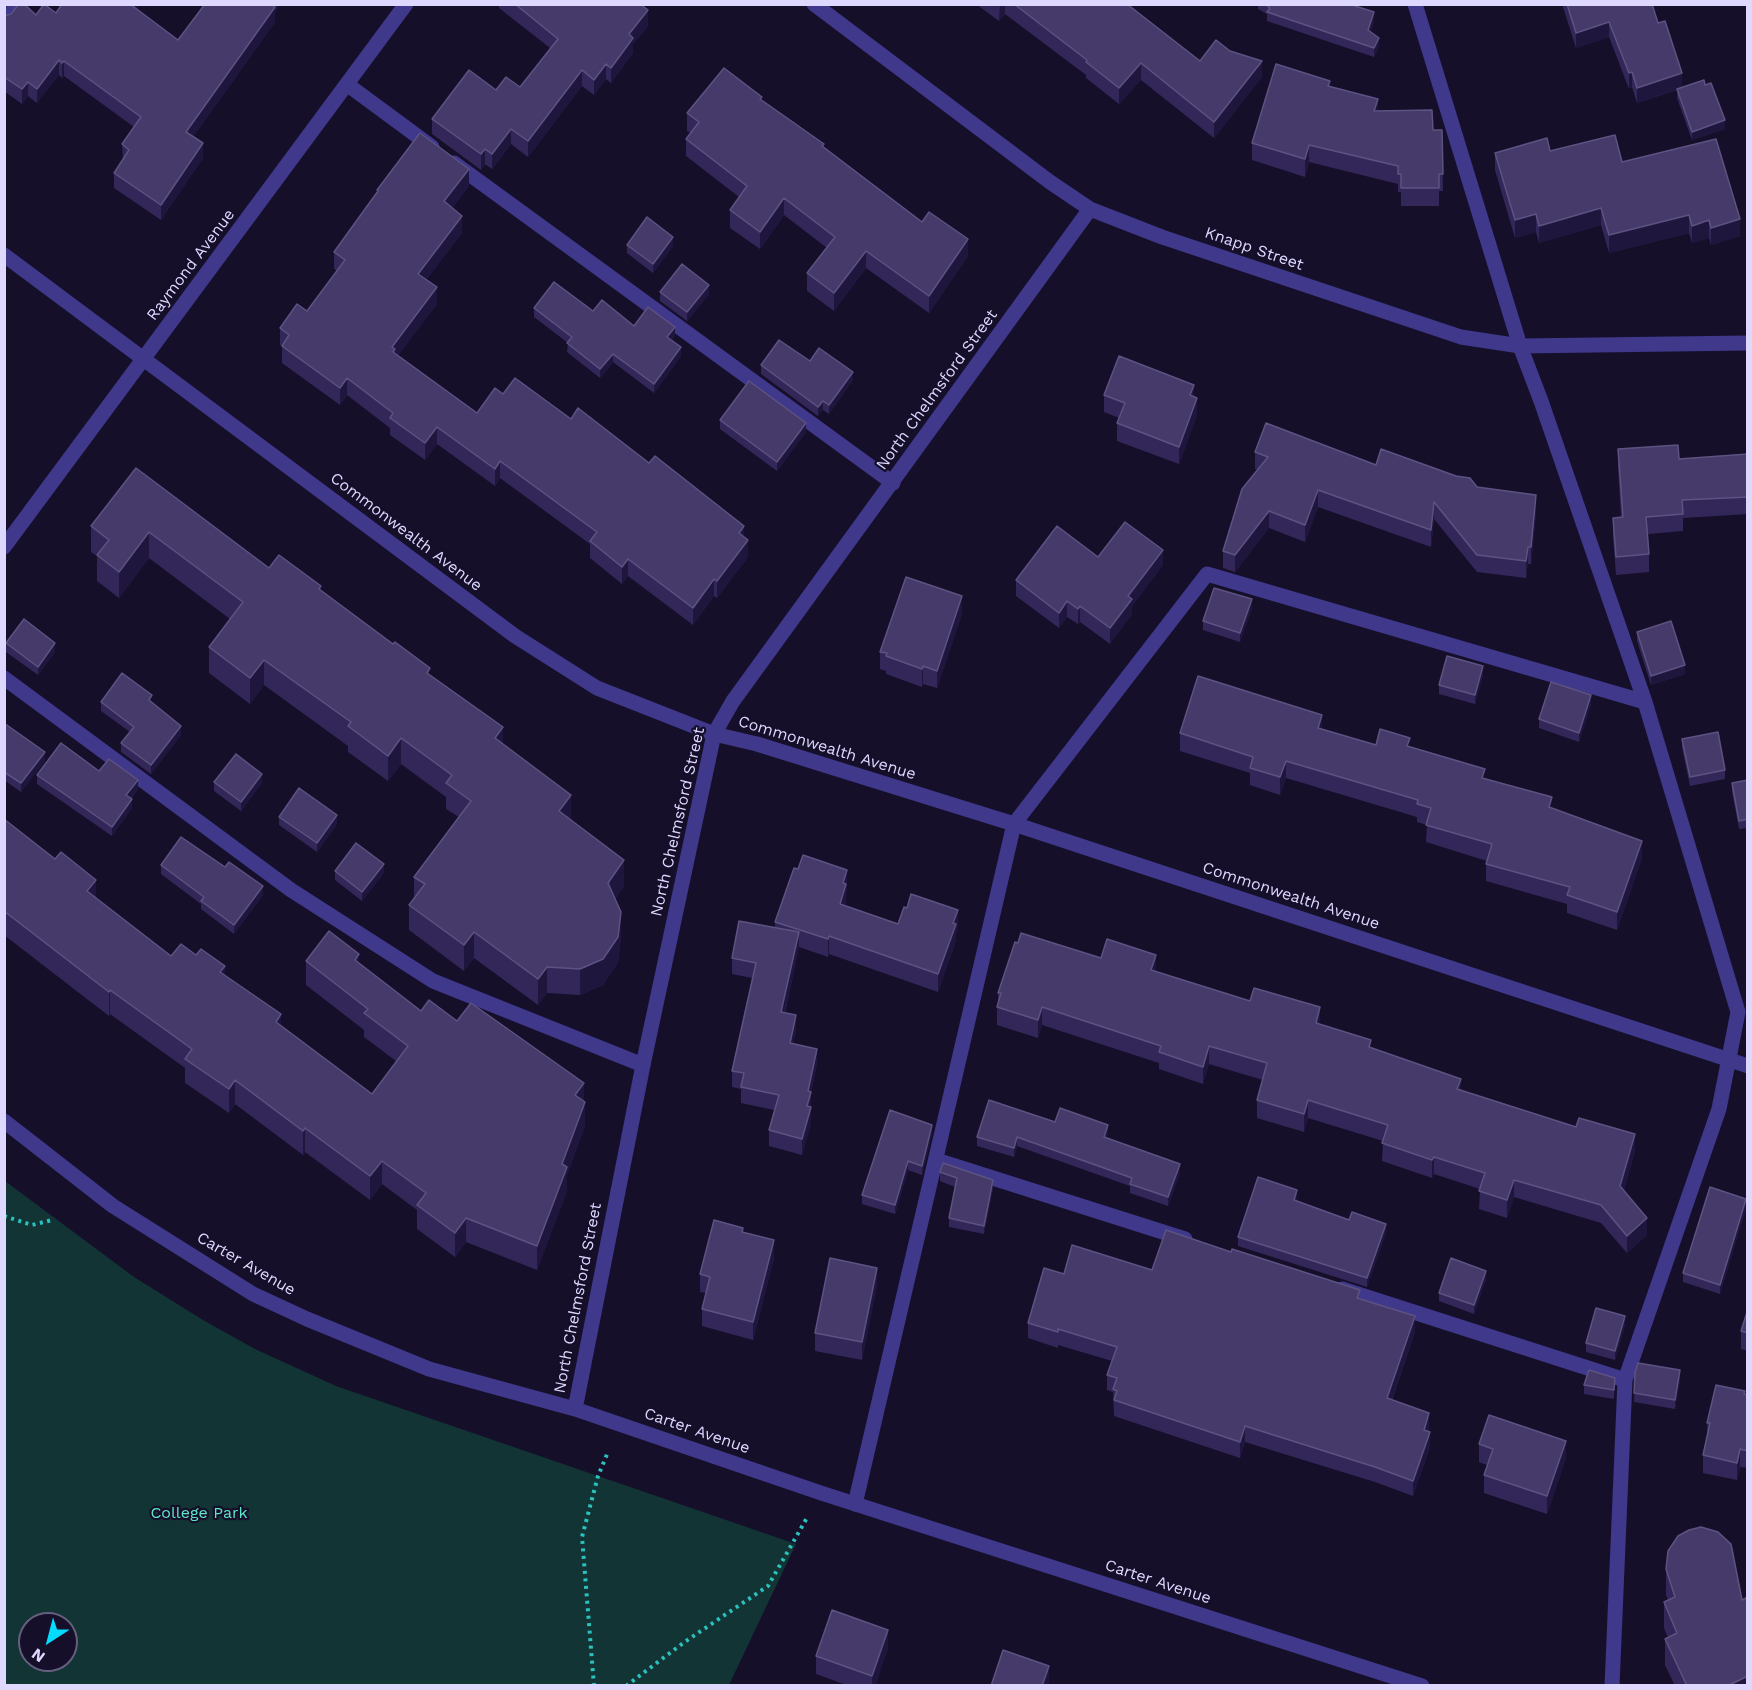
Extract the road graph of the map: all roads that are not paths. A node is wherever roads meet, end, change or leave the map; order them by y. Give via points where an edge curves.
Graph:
1 (18, 4) edge
2 (406, 4) edge
3 (814, 4) edge
4 (1414, 5) edge
5 (4, 22) edge
6 (348, 85) junction
7 (1090, 209) junction
8 (4, 255) edge
9 (1748, 343) edge
10 (1520, 346) junction
11 (145, 358) junction
12 (893, 483) junction
13 (4, 547) edge
14 (4, 678) edge
15 (1645, 702) junction
16 (714, 734) junction
17 (1014, 824) junction
18 (1729, 1059) junction
19 (643, 1065) junction
20 (1748, 1066) edge
21 (4, 1121) edge
22 (936, 1160) junction
23 (1196, 1243) edge
24 (1331, 1286) edge
25 (1625, 1380) junction
26 (575, 1409) junction
27 (855, 1504) junction
28 (1422, 1686) edge
29 (1612, 1686) edge

1 - 5 street
2 - 6 street, Raymond Avenue
3 - 7 street, Knapp Street
4 - 10 street
6 - 11 street, Raymond Avenue
6 - 12 street
7 - 10 street, Knapp Street via 1426,326
7 - 12 street, North Chelmsford Street
8 - 11 street, Commonwealth Avenue
9 - 10 street, Knapp Street
10 - 15 street
11 - 13 street, Raymond Avenue
11 - 16 street, Commonwealth Avenue via 515,636 597,688
12 - 16 street, North Chelmsford Street via 733,701
14 - 19 street via 291,890 433,981
15 - 17 street via 1207,574
15 - 18 street via 1738,1012
16 - 17 street, Commonwealth Avenue
16 - 19 street, North Chelmsford Street
17 - 18 street, Commonwealth Avenue
17 - 22 street
18 - 20 street, Commonwealth Avenue
18 - 25 street via 1719,1109
19 - 26 street, North Chelmsford Street
21 - 26 street, Carter Avenue via 113,1206 254,1294 429,1368
22 - 23 street
22 - 27 street
24 - 25 street
25 - 29 street
26 - 27 street, Carter Avenue
27 - 28 street, Carter Avenue

